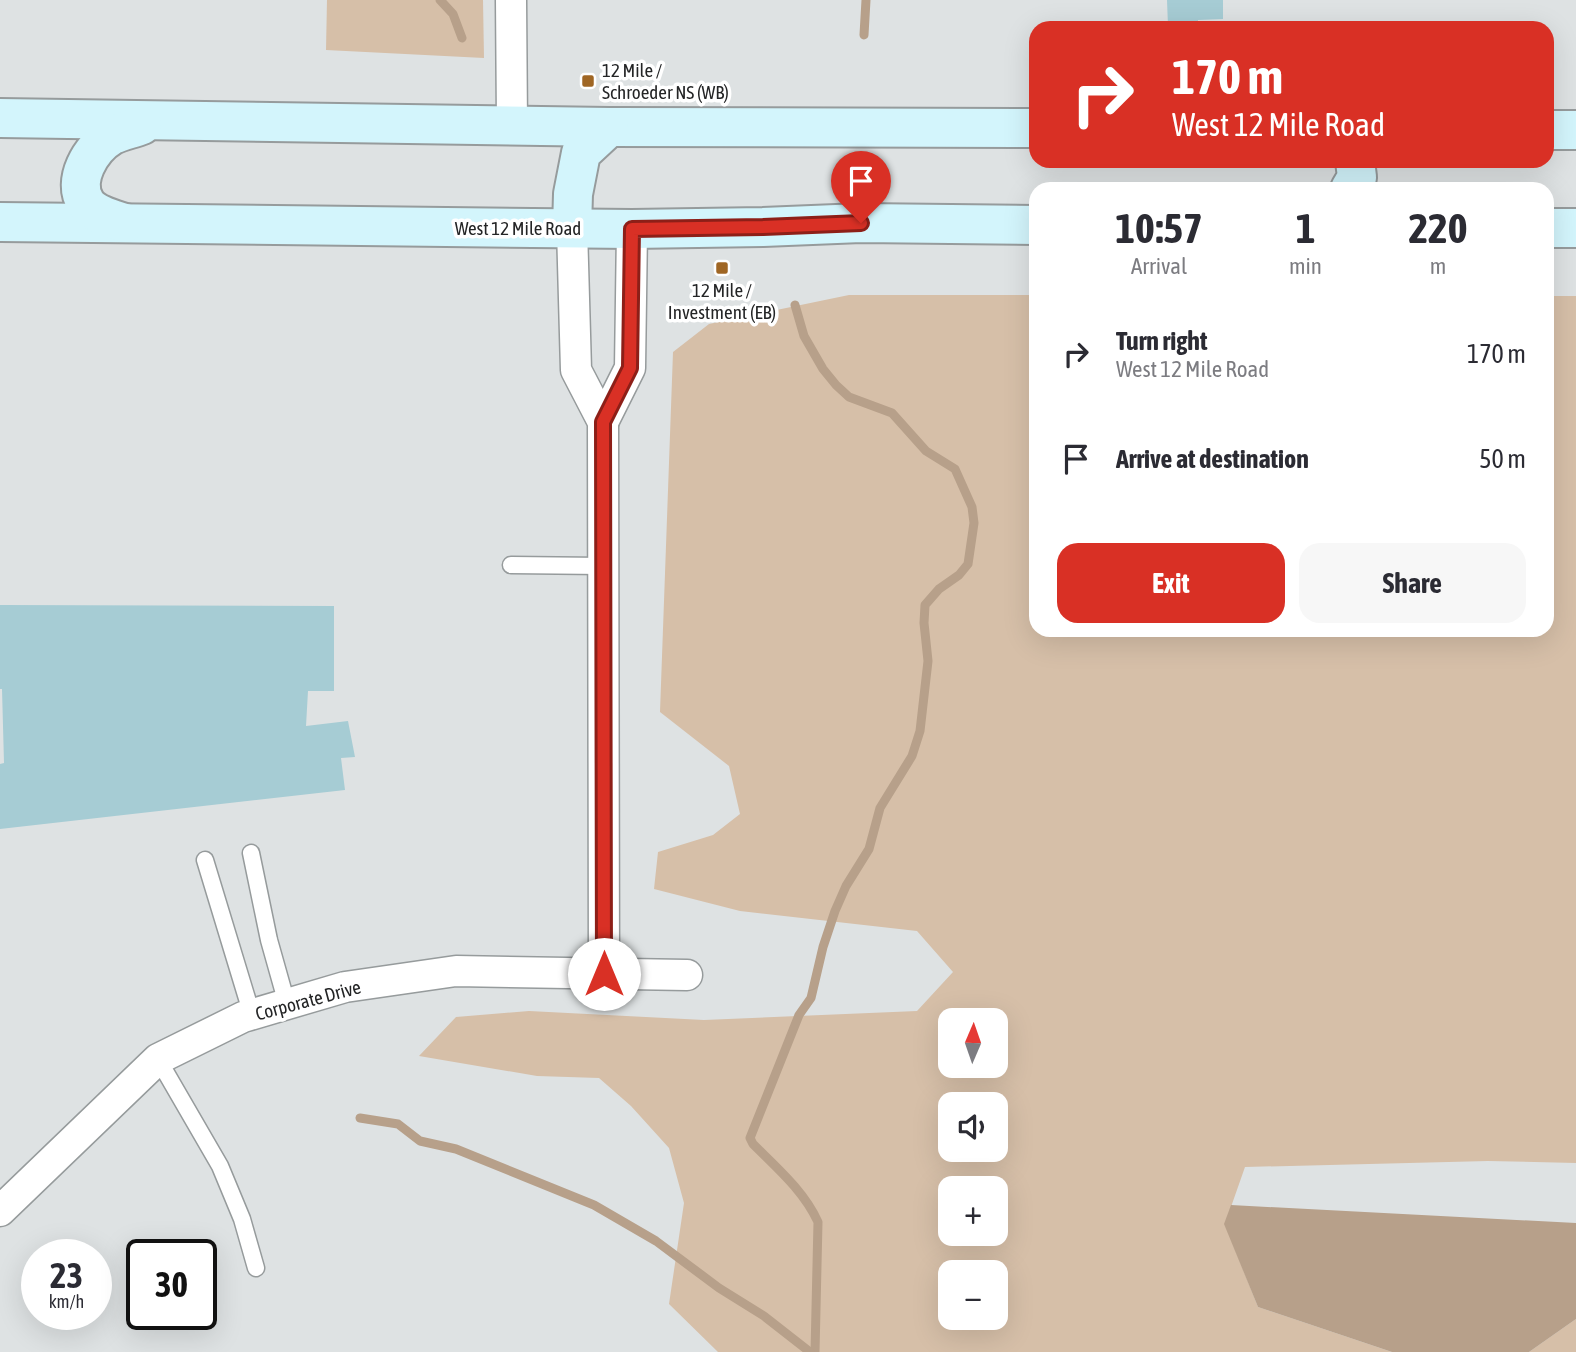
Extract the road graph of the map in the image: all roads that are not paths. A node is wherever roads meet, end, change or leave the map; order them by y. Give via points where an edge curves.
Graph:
1 (511, 0) edge
2 (0, 118) edge
3 (154, 121) junction
4 (512, 124) junction
5 (609, 127) junction
6 (1029, 128) edge
7 (1554, 130) edge
8 (1576, 130) edge
9 (0, 222) edge
10 (132, 225) junction
11 (1029, 225) edge
12 (1554, 228) edge
13 (1576, 228) edge
14 (572, 229) junction
15 (632, 229) junction
16 (603, 422) junction
17 (511, 565) dead end
18 (603, 566) junction
19 (251, 853) dead end
20 (205, 860) dead end
21 (604, 974) junction
22 (687, 975) dead end
23 (287, 1004) junction
24 (252, 1015) junction
25 (158, 1059) junction
26 (0, 1211) edge
27 (256, 1268) dead end

1 - 4 street
2 - 3 main road
3 - 4 main road
3 - 10 main road via 111,136 85,162 82,186 86,203 103,216
4 - 5 main road
5 - 6 main road
5 - 14 main road via 581,153
7 - 8 main road
9 - 10 main road, West 12 Mile Road
10 - 14 main road, West 12 Mile Road
11 - 15 main road, West 12 Mile Road via 861,223
12 - 13 main road
14 - 15 main road, West 12 Mile Road
14 - 16 street via 576,370
15 - 16 street via 630,368
16 - 18 street
17 - 18 lane
18 - 21 street
19 - 23 lane
20 - 24 lane
21 - 22 street, Corporate Drive
21 - 23 street, Corporate Drive via 456,971 345,987
23 - 24 street, Corporate Drive
24 - 25 street, Corporate Drive
25 - 26 street, Corporate Drive
25 - 27 lane via 220,1166

